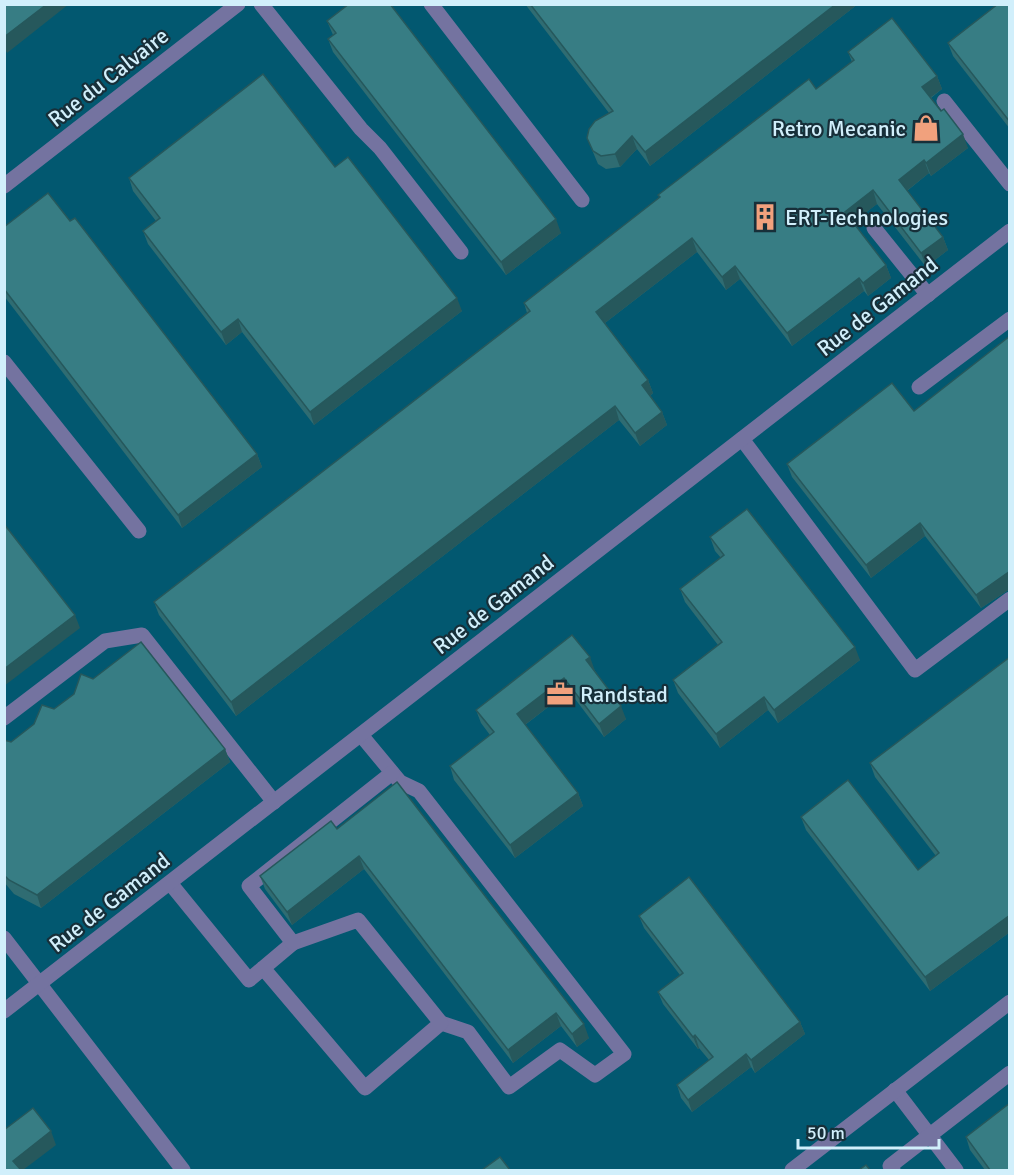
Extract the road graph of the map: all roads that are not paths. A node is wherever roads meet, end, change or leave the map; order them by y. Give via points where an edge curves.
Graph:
1 (238, 4) edge
2 (261, 4) edge
3 (431, 4) edge
4 (944, 101) dead end
5 (1010, 184) edge
6 (4, 186) edge
7 (582, 200) dead end
8 (874, 228) dead end
9 (1010, 231) edge
10 (461, 252) dead end
11 (928, 295) junction
12 (1010, 319) edge
13 (4, 362) edge
14 (919, 387) dead end
15 (742, 439) junction
16 (139, 531) dead end
17 (1010, 599) edge
18 (4, 718) edge
19 (361, 735) junction
20 (392, 773) junction
21 (274, 802) junction
22 (170, 883) junction
23 (4, 938) edge
24 (293, 943) junction
25 (264, 968) junction
26 (40, 984) junction
27 (1010, 1002) edge
28 (4, 1011) edge
29 (441, 1023) junction
30 (1010, 1073) edge
31 (895, 1090) junction
32 (930, 1135) junction
33 (183, 1170) edge
34 (792, 1170) edge
35 (893, 1170) edge
36 (956, 1170) edge

1 - 6 street, Rue du Calvaire
2 - 10 street
3 - 7 street
4 - 5 street
8 - 11 street
9 - 11 street, Rue de Gamand
11 - 15 street, Rue de Gamand
12 - 14 street
13 - 16 street
15 - 17 street via 915,670
15 - 19 street, Rue de Gamand
18 - 21 street via 105,640 142,635
19 - 20 street
19 - 21 street, Rue de Gamand
20 - 24 street via 249,886
20 - 29 street via 400,782 419,791 624,1054 596,1075 560,1050 509,1087 468,1032
21 - 22 street, Rue de Gamand
22 - 25 street via 249,980
22 - 26 street, Rue de Gamand
23 - 26 street
24 - 25 street
24 - 29 street via 358,920
25 - 29 street via 365,1088
26 - 28 street, Rue de Gamand
26 - 33 street
27 - 31 street
30 - 32 street
31 - 32 street
31 - 34 street
32 - 35 street via 890,1166
32 - 36 street

